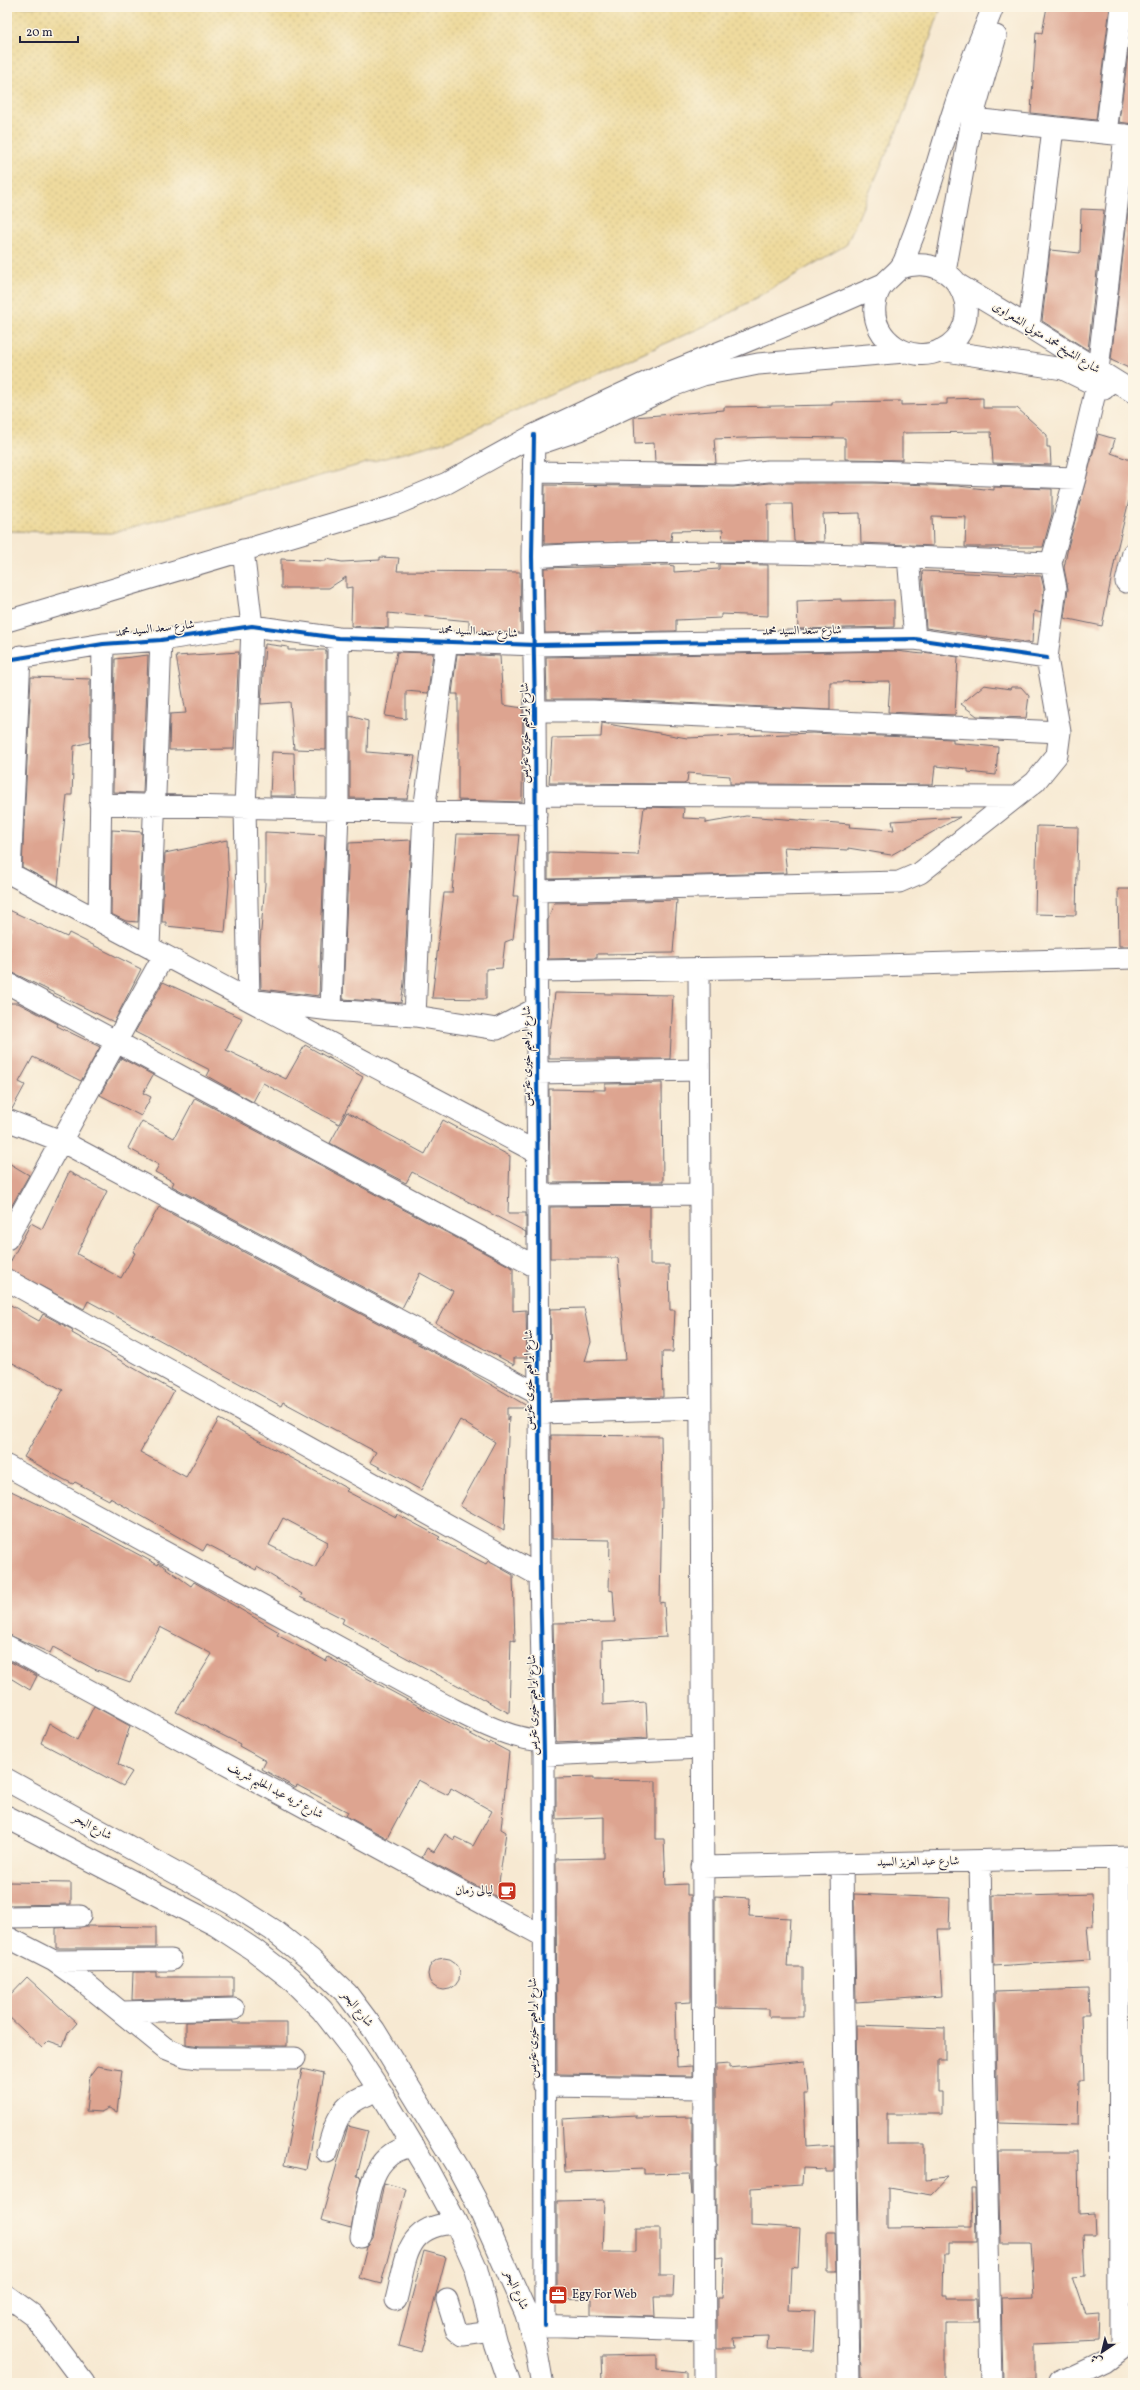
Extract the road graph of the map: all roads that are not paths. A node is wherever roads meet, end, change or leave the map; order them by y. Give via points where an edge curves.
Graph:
1 (993, 7) edge
2 (1007, 7) edge
3 (1122, 7) edge
4 (972, 119) junction
5 (1053, 128) junction
6 (1121, 135) edge
7 (900, 268) junction
8 (952, 279) junction
9 (882, 284) junction
10 (1029, 326) junction
11 (940, 350) junction
12 (906, 352) junction
13 (1097, 377) junction
14 (1133, 392) edge
15 (1133, 406) edge
16 (528, 442) junction
17 (533, 472) junction
18 (1075, 478) junction
19 (243, 550) junction
20 (1133, 553) edge
21 (908, 556) junction
22 (532, 557) junction
23 (1051, 563) junction
24 (1126, 582) dead end
25 (7, 621) edge
26 (252, 626) junction
27 (338, 638) junction
28 (914, 639) junction
29 (161, 640) junction
30 (447, 640) junction
31 (102, 644) junction
32 (534, 645) junction
33 (14, 658) edge
34 (1047, 658) junction
35 (535, 711) junction
36 (1060, 732) junction
37 (1014, 797) junction
38 (100, 804) junction
39 (536, 804) junction
40 (154, 806) junction
41 (245, 808) junction
42 (338, 810) junction
43 (424, 811) junction
44 (9, 873) edge
45 (536, 891) junction
46 (99, 921) junction
47 (156, 951) junction
48 (1133, 958) edge
49 (699, 969) junction
50 (537, 971) junction
51 (7, 983) edge
52 (249, 1000) junction
53 (537, 1008) junction
54 (331, 1010) junction
55 (415, 1016) junction
56 (116, 1042) junction
57 (699, 1070) junction
58 (537, 1073) junction
59 (7, 1120) edge
60 (61, 1141) junction
61 (538, 1153) junction
62 (699, 1194) junction
63 (538, 1195) junction
64 (7, 1239) edge
65 (538, 1268) junction
66 (7, 1280) edge
67 (540, 1404) junction
68 (701, 1408) junction
69 (7, 1466) edge
70 (540, 1576) junction
71 (7, 1646) edge
72 (544, 1748) junction
73 (701, 1748) junction
74 (7, 1780) edge
75 (7, 1817) edge
76 (1126, 1858) edge
77 (980, 1861) junction
78 (842, 1864) junction
79 (702, 1867) junction
80 (80, 1916) dead end
81 (7, 1917) edge
82 (543, 1936) junction
83 (7, 1937) edge
84 (171, 1960) dead end
85 (54, 1961) junction
86 (234, 2009) dead end
87 (123, 2012) junction
88 (295, 2058) dead end
89 (543, 2086) junction
90 (703, 2088) junction
91 (380, 2092) junction
92 (414, 2146) junction
93 (327, 2152) dead end
94 (456, 2223) junction
95 (361, 2237) dead end
96 (7, 2296) edge
97 (396, 2300) dead end
98 (446, 2300) dead end
99 (521, 2300) junction
100 (491, 2322) junction
101 (537, 2326) junction
102 (704, 2330) junction
103 (1126, 2346) edge
104 (538, 2360) junction
105 (507, 2377) edge
106 (1081, 2379) edge
107 (84, 2383) edge
108 (542, 2383) edge
109 (704, 2383) edge
110 (849, 2383) edge
111 (991, 2383) edge
112 (1059, 2383) edge

1 - 7 street via 954,108 920,219
2 - 4 street via 988,58
3 - 6 street
4 - 5 street
4 - 8 street
5 - 6 street
5 - 10 street
6 - 13 street
7 - 8 street via 923,264
7 - 9 street
8 - 10 street, شارع الشيخ محمد متولي الشعراوى
8 - 11 street via 965,301 965,317 957,336
9 - 12 street via 875,306 875,318 886,339
9 - 16 street via 662,375
10 - 13 street, شارع الشيخ محمد متولي الشعراوى
11 - 12 street via 917,355
11 - 13 street, شارع الشيخ محمد متولي الشعراوى
12 - 16 street via 758,364 703,375 672,386 556,440
13 - 14 street, شارع الشيخ محمد متولي الشعراوى
13 - 15 street, شارع الشيخ محمد متولي الشعراوى
13 - 18 street
16 - 17 street, شارع ابراهيم خيرى عتريس
16 - 19 street via 392,506
17 - 18 street via 733,475 768,471 874,471
17 - 22 street, شارع ابراهيم خيرى عتريس
18 - 23 street
19 - 25 street
19 - 26 street
20 - 24 street
21 - 22 street via 678,552
21 - 23 street
21 - 28 street
22 - 32 street, شارع ابراهيم خيرى عتريس
23 - 34 street via 1056,588
26 - 27 street, شارع سعد السيد محمد
26 - 29 street, شارع سعد السيد محمد
26 - 41 street
27 - 30 street, شارع سعد السيد محمد
27 - 42 street
28 - 32 street, شارع سعد السيد محمد
28 - 34 street, شارع سعد السيد محمد
29 - 31 street, شارع سعد السيد محمد
29 - 40 street
30 - 32 street, شارع سعد السيد محمد
30 - 43 street
31 - 33 street, شارع سعد السيد محمد
31 - 38 street
32 - 35 street, شارع ابراهيم خيرى عتريس
33 - 44 street
34 - 36 street
35 - 36 street via 593,711
35 - 39 street, شارع ابراهيم خيرى عتريس
36 - 37 street via 1057,755 1035,782
37 - 39 street
37 - 45 street via 920,873 900,882
38 - 40 street
38 - 46 street
39 - 43 street
39 - 45 street, شارع ابراهيم خيرى عتريس
40 - 41 street
40 - 47 street
41 - 42 street
41 - 52 street
42 - 43 street
42 - 54 street
43 - 55 street
44 - 46 street
45 - 50 street, شارع ابراهيم خيرى عتريس
46 - 47 street
47 - 52 street
47 - 56 street
48 - 49 street
49 - 50 street
49 - 57 street
50 - 53 street, شارع ابراهيم خيرى عتريس
51 - 56 street
52 - 54 street
52 - 61 street
53 - 55 street via 497,1029
53 - 58 street, شارع ابراهيم خيرى عتريس
54 - 55 street
56 - 60 street
56 - 65 street
57 - 58 street
57 - 62 street
58 - 61 street, شارع ابراهيم خيرى عتريس
59 - 60 street
60 - 64 street
60 - 67 street
61 - 63 street, شارع ابراهيم خيرى عتريس
62 - 63 street
62 - 68 street
63 - 65 street, شارع ابراهيم خيرى عتريس
65 - 67 street, شارع ابراهيم خيرى عتريس
66 - 70 street
67 - 68 street
67 - 70 street, شارع ابراهيم خيرى عتريس
68 - 73 street
69 - 72 street via 441,1703
70 - 72 street, شارع ابراهيم خيرى عتريس
71 - 82 street, شارع ثريه عبد الحليم شريف
72 - 73 street
72 - 82 street, شارع ابراهيم خيرى عتريس
73 - 79 street
74 - 99 main road, شارع البحر via 231,1903 311,1960 346,1994 374,2030 459,2169
75 - 91 main road via 216,1926 254,1950 290,1978 322,2010 353,2050
76 - 77 street, شارع عبد العزيز السيد
76 - 103 street
77 - 78 street, شارع عبد العزيز السيد
77 - 111 street
78 - 79 street, شارع عبد العزيز السيد
78 - 110 street
79 - 90 street
80 - 81 street
82 - 89 street, شارع ابراهيم خيرى عتريس
83 - 85 street
84 - 85 street
85 - 87 street
86 - 87 street
87 - 88 street via 164,2048 184,2056
89 - 90 street
89 - 101 street, شارع ابراهيم خيرى عتريس
90 - 102 street
91 - 92 main road
91 - 93 street via 355,2100 342,2110 334,2125
92 - 94 main road
92 - 95 street via 400,2148 378,2165
94 - 97 street via 430,2226 418,2234 410,2246
94 - 100 main road via 476,2268
96 - 107 street via 33,2315
98 - 100 street via 456,2329 463,2335
99 - 100 main road via 512,2298 494,2304
99 - 101 main road, شارع البحر
100 - 105 main road
101 - 102 street
101 - 104 main road, شارع البحر
102 - 109 street
103 - 106 street
104 - 105 main road via 524,2371
104 - 108 main road, شارع البحر
106 - 112 street

